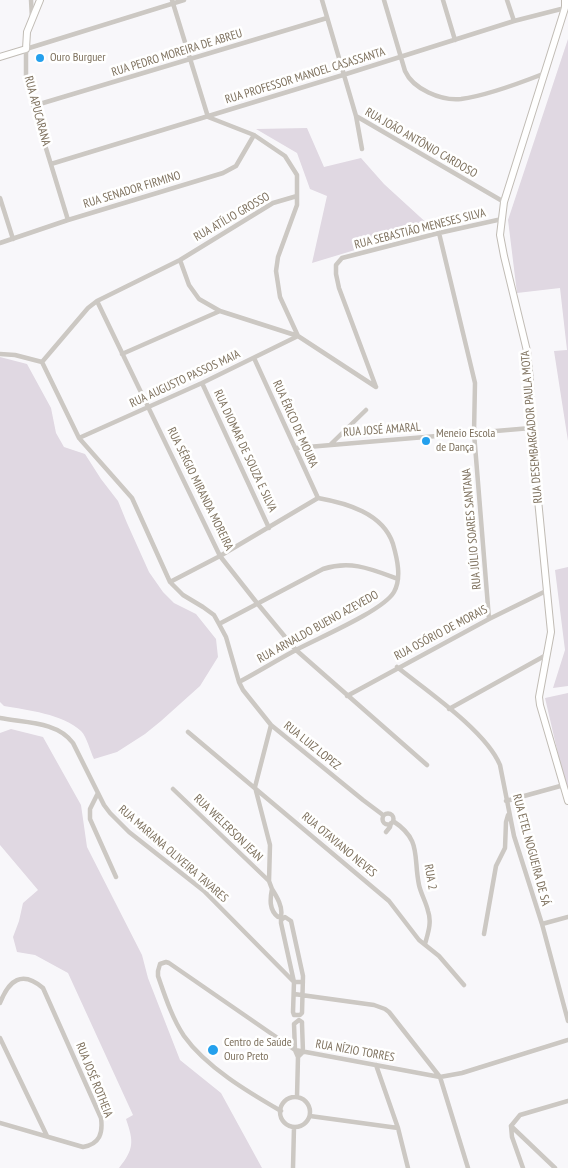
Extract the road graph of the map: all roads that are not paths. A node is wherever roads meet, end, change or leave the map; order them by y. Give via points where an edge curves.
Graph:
1 (31, 0) edge
2 (40, 0) edge
3 (184, 0) edge
4 (322, 0) edge
5 (384, 0) edge
6 (443, 0) edge
7 (507, 0) edge
8 (172, 2) edge
9 (566, 4) edge
10 (32, 18) junction
11 (327, 18) junction
12 (514, 21) junction
13 (456, 40) junction
14 (26, 49) junction
15 (0, 57) edge
16 (402, 57) junction
17 (191, 60) junction
18 (543, 74) junction
19 (344, 76) junction
20 (33, 106) junction
21 (356, 116) junction
22 (208, 117) junction
23 (254, 136) junction
24 (362, 149) dead end
25 (51, 164) junction
26 (297, 196) junction
27 (0, 198) edge
28 (504, 202) junction
29 (6, 219) junction
30 (502, 219) junction
31 (68, 220) junction
32 (0, 221) edge
33 (439, 232) junction
34 (13, 239) junction
35 (0, 244) edge
36 (180, 260) junction
37 (97, 301) junction
38 (220, 311) junction
39 (298, 336) junction
40 (0, 354) edge
41 (122, 354) junction
42 (254, 358) junction
43 (42, 362) junction
44 (202, 383) junction
45 (149, 407) junction
46 (366, 410) dead end
47 (531, 428) junction
48 (474, 433) junction
49 (79, 438) junction
50 (330, 444) junction
51 (296, 448) junction
52 (318, 498) junction
53 (269, 528) junction
54 (220, 556) junction
55 (398, 579) junction
56 (170, 582) junction
57 (546, 591) junction
58 (257, 603) junction
59 (489, 619) junction
60 (219, 624) junction
61 (296, 650) junction
62 (548, 654) junction
63 (397, 667) junction
64 (239, 682) junction
65 (347, 696) junction
66 (449, 708) junction
67 (0, 718) edge
68 (271, 725) junction
69 (188, 732) dead end
70 (427, 765) dead end
71 (564, 785) junction
72 (255, 787) junction
73 (174, 789) dead end
74 (98, 794) junction
75 (506, 801) junction
76 (568, 801) edge
77 (509, 814) junction
78 (383, 815) junction
79 (392, 822) junction
80 (386, 832) dead end
81 (116, 877) dead end
82 (269, 881) junction
83 (272, 889) junction
84 (568, 917) edge
85 (542, 924) junction
86 (484, 934) dead end
87 (425, 944) junction
88 (294, 982) junction
89 (303, 982) junction
90 (464, 985) dead end
91 (294, 994) junction
92 (303, 994) junction
93 (0, 1003) edge
94 (568, 1021) edge
95 (0, 1038) edge
96 (568, 1040) edge
97 (295, 1050) junction
98 (303, 1052) junction
99 (298, 1057) junction
100 (376, 1065) junction
101 (440, 1077) junction
102 (297, 1097) junction
103 (568, 1101) edge
104 (281, 1111) junction
105 (310, 1116) junction
106 (0, 1123) edge
107 (511, 1126) junction
108 (294, 1127) junction
109 (398, 1128) junction
110 (47, 1136) junction
111 (293, 1168) edge
112 (408, 1168) edge
113 (468, 1168) edge
114 (523, 1168) edge
115 (555, 1168) edge

1 - 10 street, RUA APUCARANA
2 - 10 street
3 - 8 street
4 - 11 street, RUA JOÃO ANTÔNIO CARDOSO
5 - 16 street
6 - 13 street
7 - 12 street
8 - 14 street
8 - 17 street
9 - 12 street, RUA PROFESSOR MANOEL CASASSANTA
9 - 18 street, RUA DESEMBARGADOR PAULA MOTA
10 - 14 street, RUA APUCARANA via 26,32
11 - 17 street, RUA PEDRO MOREIRA DE ABREU
11 - 19 street, RUA JOÃO ANTÔNIO CARDOSO
12 - 13 street, RUA PROFESSOR MANOEL CASASSANTA
13 - 16 street, RUA PROFESSOR MANOEL CASASSANTA
14 - 15 street
14 - 20 street, RUA APUCARANA via 26,78
16 - 18 street via 408,79 440,97 460,99
16 - 19 street, RUA PROFESSOR MANOEL CASASSANTA
17 - 20 street, RUA PEDRO MOREIRA DE ABREU
17 - 22 street
18 - 28 street, RUA DESEMBARGADOR PAULA MOTA
19 - 21 street, RUA JOÃO ANTÔNIO CARDOSO
19 - 22 street, RUA PROFESSOR MANOEL CASASSANTA
20 - 25 street, RUA APUCARANA
21 - 24 street
21 - 28 street, RUA JOÃO ANTÔNIO CARDOSO
22 - 23 street
22 - 25 street, RUA PROFESSOR MANOEL CASASSANTA
23 - 26 street via 286,156 297,175
23 - 31 street, RUA SENADOR FIRMINO via 236,166 223,174
25 - 31 street, RUA APUCARANA
26 - 36 street, RUA ATÍLIO GROSSO via 273,203
26 - 39 street via 276,271 280,297
27 - 29 street
28 - 30 street, RUA DESEMBARGADOR PAULA MOTA
29 - 32 street
29 - 34 street
30 - 33 street, RUA SEBASTIÃO MENESES SILVA
30 - 47 street, RUA DESEMBARGADOR PAULA MOTA via 500,235 527,351
31 - 34 street, RUA SENADOR FIRMINO
33 - 39 street, RUA SEBASTIÃO MENESES SILVA via 342,258 336,265 339,288 376,387
33 - 48 street, RUA JÚLIO SOARES SANTANA via 475,383
34 - 35 street, RUA SENADOR FIRMINO
36 - 37 street, RUA ATÍLIO GROSSO
36 - 38 street via 188,285 199,299
37 - 41 street, RUA SÉRGIO MIRANDA MOREIRA
37 - 43 street, RUA ATÍLIO GROSSO
38 - 39 street
38 - 41 street
39 - 42 street, RUA AUGUSTO PASSOS MAIA
40 - 43 street
41 - 45 street, RUA SÉRGIO MIRANDA MOREIRA
42 - 44 street, RUA AUGUSTO PASSOS MAIA
42 - 51 street, RUA ÉRICO DE MOURA
43 - 49 street
44 - 45 street, RUA AUGUSTO PASSOS MAIA
44 - 53 street, RUA DIOMAR DE SOUZA E SILVA
45 - 49 street, RUA AUGUSTO PASSOS MAIA
45 - 54 street, RUA SÉRGIO MIRANDA MOREIRA
46 - 50 street
47 - 48 street, RUA JOSÉ AMARAL
47 - 57 street, RUA DESEMBARGADOR PAULA MOTA
48 - 50 street, RUA JOSÉ AMARAL
48 - 59 street, RUA JÚLIO SOARES SANTANA
49 - 56 street via 132,498
50 - 51 street, RUA JOSÉ AMARAL
51 - 52 street, RUA ÉRICO DE MOURA
52 - 53 street
52 - 55 street via 365,512 382,525 395,550
53 - 54 street
54 - 56 street
54 - 58 street, RUA SÉRGIO MIRANDA MOREIRA
55 - 58 street via 353,564 340,565 323,569
55 - 61 street, RUA ARNALDO BUENO AZEVEDO via 394,593 384,604
56 - 60 street via 214,616
57 - 59 street, RUA OSÓRIO DE MORAIS
57 - 62 street, RUA DESEMBARGADOR PAULA MOTA via 551,632
58 - 60 street
58 - 61 street, RUA SÉRGIO MIRANDA MOREIRA
59 - 63 street, RUA OSÓRIO DE MORAIS
60 - 64 street
61 - 64 street, RUA ARNALDO BUENO AZEVEDO
61 - 65 street, RUA SÉRGIO MIRANDA MOREIRA
62 - 66 street
62 - 71 street, RUA DESEMBARGADOR PAULA MOTA via 539,697
63 - 65 street, RUA OSÓRIO DE MORAIS
63 - 66 street, RUA ETEL NOGUEIRA DE SÁ
64 - 68 street, RUA LUIZ LOPEZ
65 - 70 street, RUA SÉRGIO MIRANDA MOREIRA
66 - 75 street, RUA ETEL NOGUEIRA DE SÁ via 493,750 500,765
67 - 74 street, RUA MARIANA OLIVEIRA TAVARES via 49,726 63,733 73,743
68 - 72 street
68 - 78 street, RUA LUIZ LOPEZ
69 - 72 street, RUA OTAVIANO NEVES
71 - 75 street
71 - 76 street, RUA DESEMBARGADOR PAULA MOTA
72 - 82 street via 270,845
72 - 87 street, RUA OTAVIANO NEVES via 389,901
73 - 82 street, RUA WELERSON JEAN
74 - 81 street via 90,808 90,818
74 - 88 street, RUA MARIANA OLIVEIRA TAVARES via 110,813 129,832 204,891
75 - 77 street, RUA ETEL NOGUEIRA DE SÁ
77 - 85 street, RUA ETEL NOGUEIRA DE SÁ
77 - 86 street via 505,848 496,866
78 - 79 street via 384,823
78 - 79 street via 391,814
79 - 80 street
79 - 87 street, RUA 2 via 404,828 415,846 419,885 429,912 430,928
82 - 83 street
83 - 83 street via 270,899 273,913 278,917 282,911
84 - 85 street
85 - 94 street, RUA ETEL NOGUEIRA DE SÁ
87 - 90 street, RUA OTAVIANO NEVES
88 - 89 street
88 - 89 street via 281,923 285,917 291,921
88 - 91 street
89 - 92 street
91 - 92 street
91 - 92 street via 293,1012 297,1015 302,1012
92 - 101 street via 385,1009
93 - 110 street, RUA JOSÉ ROTHEIA via 10,985 20,979 34,981 43,988 101,1118 100,1136 91,1146 83,1147
95 - 110 street
96 - 101 street, RUA NÍZIO TORRES
97 - 98 street, RUA NÍZIO TORRES
97 - 98 street via 294,1024 299,1020 302,1022
97 - 99 street
97 - 104 street, RUA NÍZIO TORRES via 169,963 160,964 158,976 172,1015 185,1037 220,1072
98 - 99 street
98 - 100 street, RUA NÍZIO TORRES
99 - 102 street
100 - 101 street, RUA NÍZIO TORRES
100 - 109 street
101 - 113 street
102 - 104 street via 284,1102
102 - 105 street via 309,1106
103 - 107 street via 520,1115
104 - 108 street via 284,1121
105 - 108 street via 304,1124
105 - 109 street
106 - 110 street, RUA JOSÉ ROTHEIA
107 - 114 street
107 - 115 street
108 - 111 street
109 - 112 street

